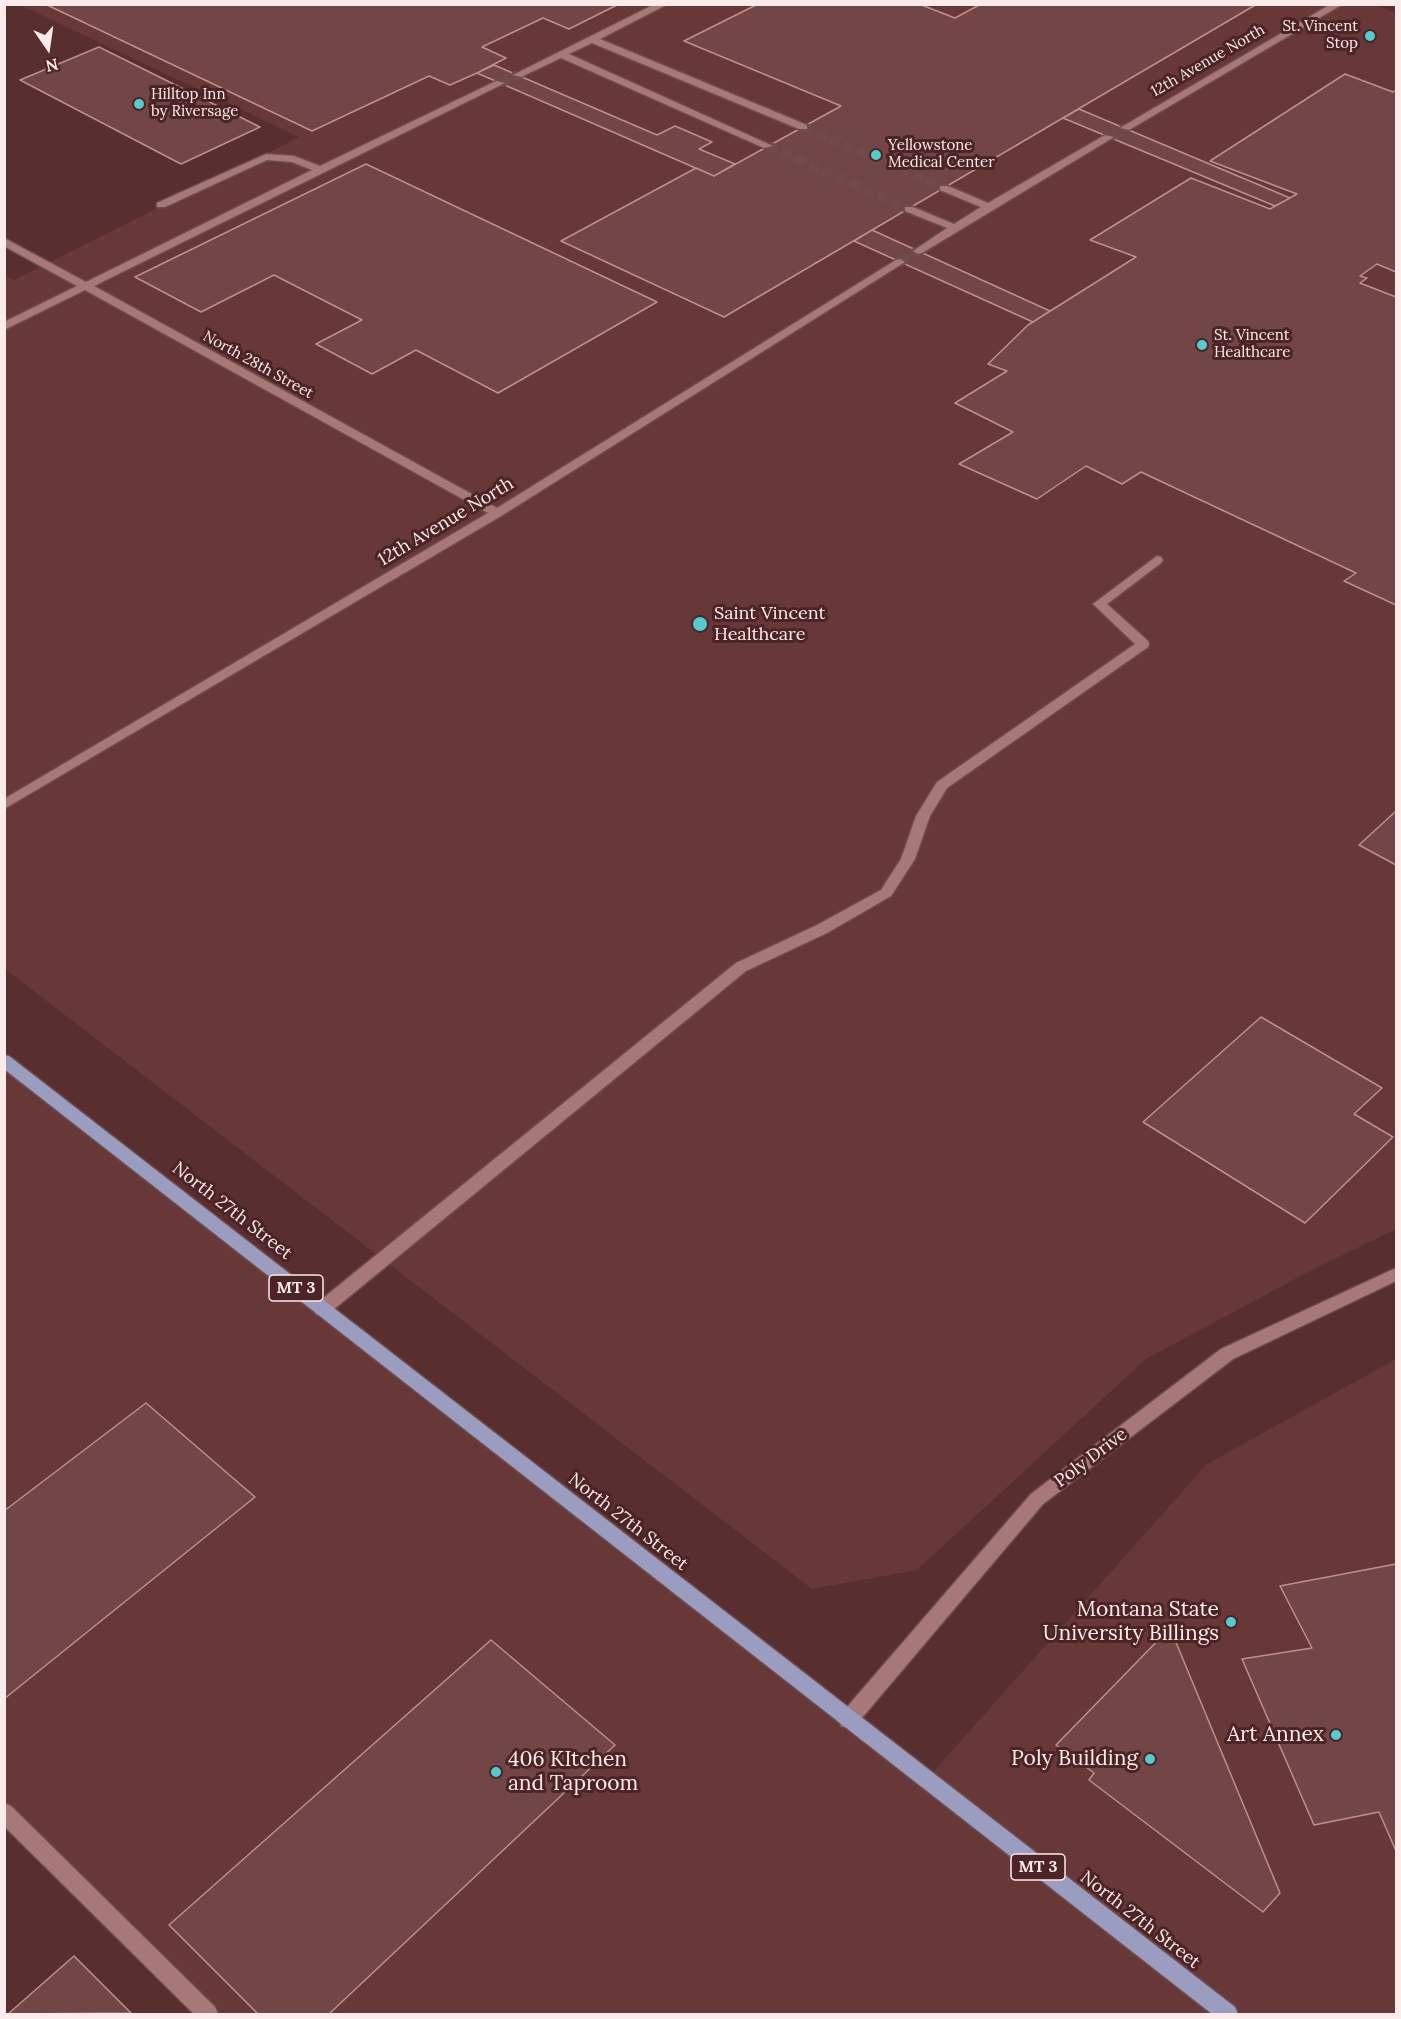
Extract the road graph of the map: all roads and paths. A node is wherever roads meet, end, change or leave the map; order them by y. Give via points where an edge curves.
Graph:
1 (664, 4) edge
2 (1339, 4) edge
3 (591, 39) junction
4 (560, 54) junction
5 (518, 75) tunnel mouth
6 (500, 83) tunnel mouth
7 (803, 127) tunnel mouth
8 (1125, 128) tunnel mouth
9 (1109, 137) tunnel mouth
10 (768, 146) tunnel mouth
11 (320, 170) junction
12 (944, 188) tunnel mouth
13 (161, 205) dead end
14 (989, 207) junction
15 (909, 209) tunnel mouth
16 (955, 228) junction
17 (4, 241) edge
18 (918, 251) tunnel mouth
19 (900, 262) tunnel mouth
20 (83, 286) junction
21 (4, 327) edge
22 (497, 513) junction
23 (1156, 560) dead end
24 (4, 805) edge
25 (4, 1060) edge
26 (1396, 1274) edge
27 (322, 1309) junction
28 (848, 1720) junction
29 (4, 1812) edge
30 (208, 2014) edge
31 (1228, 2014) edge

1 - 3 street
2 - 8 street, 12th Avenue North
3 - 4 street
3 - 7 street
4 - 5 street
4 - 10 street
6 - 11 street
9 - 14 street
11 - 13 street via 294,159 266,157
11 - 20 street
12 - 14 street
14 - 16 street
15 - 16 street
16 - 18 street
17 - 20 street, North 28th Street
19 - 22 street, 12th Avenue North
20 - 21 street
20 - 22 street, North 28th Street
22 - 24 street, 12th Avenue North
23 - 27 street via 1098,604 1143,644 942,785 923,816 908,859 886,892 822,929 741,967
25 - 27 main road, North 27th Street / MT 3
26 - 28 street, Poly Drive via 1227,1354 1037,1499
27 - 28 main road, North 27th Street / MT 3
28 - 31 main road, North 27th Street / MT 3
29 - 30 street

